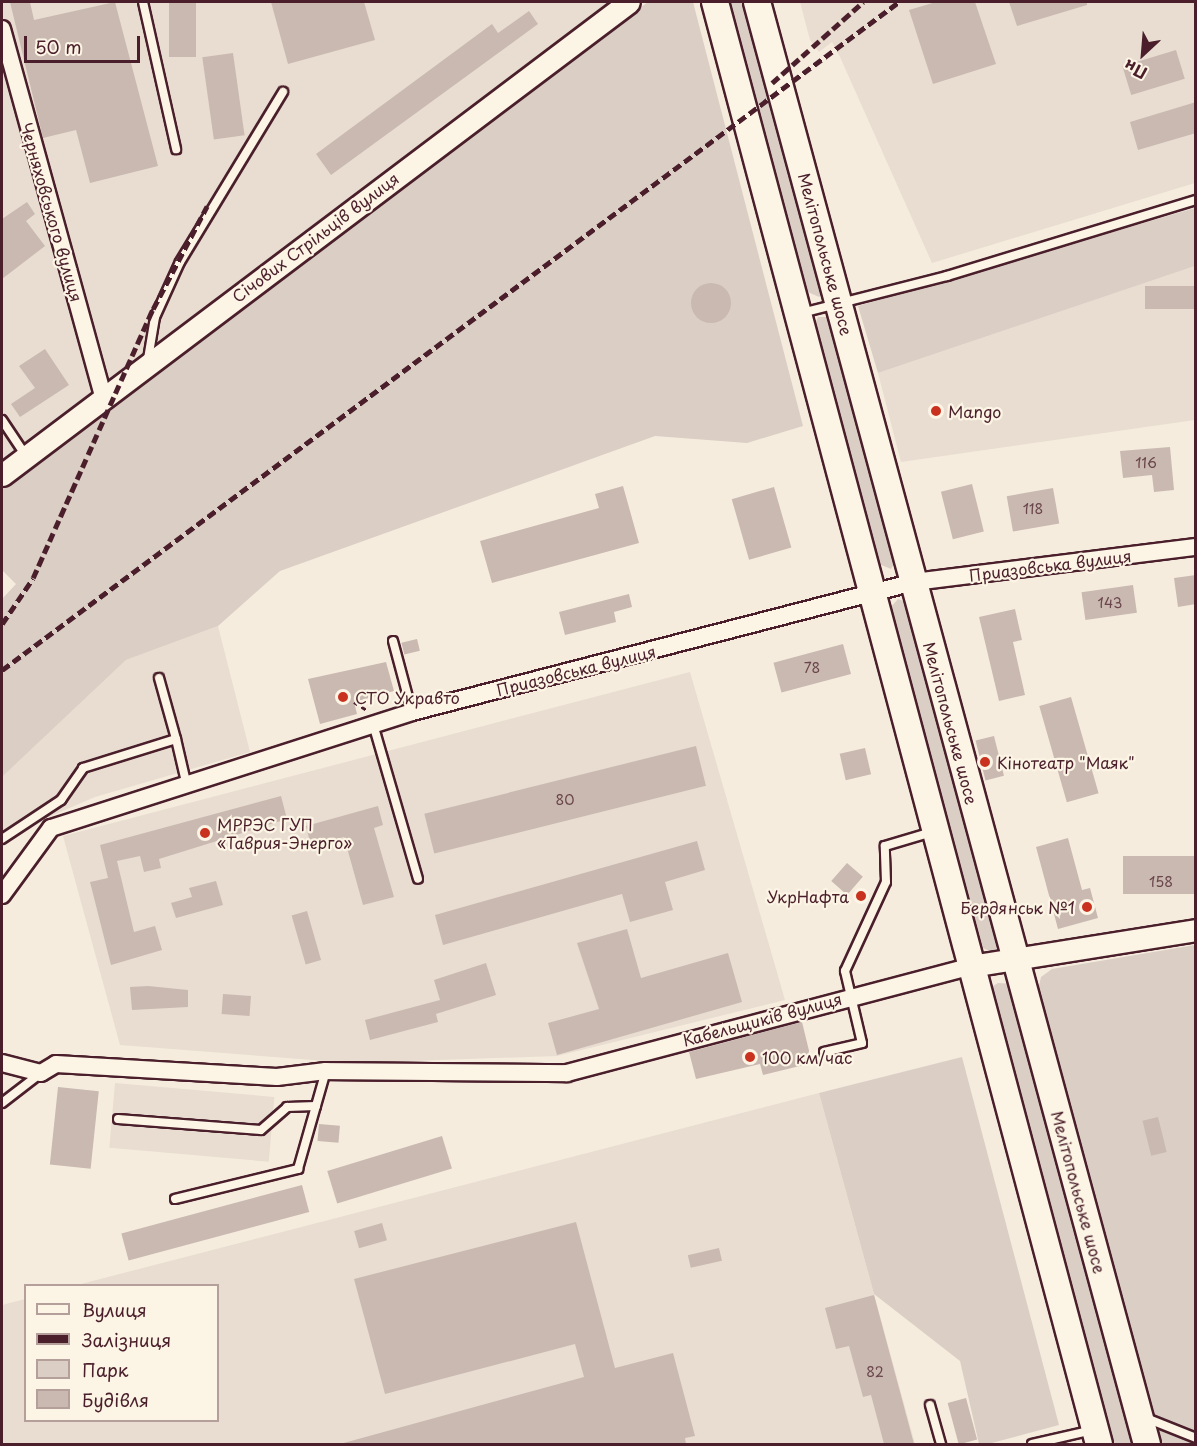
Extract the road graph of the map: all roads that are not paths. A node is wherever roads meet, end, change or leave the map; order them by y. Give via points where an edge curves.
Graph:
1 (143, 2) edge
2 (629, 2) edge
3 (715, 2) edge
4 (757, 2) edge
5 (2, 29) edge
6 (284, 92) dead end
7 (176, 149) dead end
8 (1196, 200) edge
9 (840, 303) junction
10 (798, 314) junction
11 (147, 363) junction
12 (103, 396) junction
13 (2, 420) edge
14 (26, 456) junction
15 (2, 475) edge
16 (1196, 547) edge
17 (914, 582) junction
18 (872, 594) junction
19 (393, 641) dead end
20 (159, 678) dead end
21 (412, 712) junction
22 (373, 724) junction
23 (176, 739) junction
24 (186, 782) junction
25 (935, 831) junction
26 (2, 839) edge
27 (418, 879) dead end
28 (2, 895) edge
29 (1196, 930) edge
30 (1017, 959) junction
31 (971, 966) junction
32 (849, 995) junction
33 (824, 1052) dead end
34 (2, 1063) edge
35 (326, 1071) junction
36 (41, 1073) junction
37 (2, 1103) edge
38 (316, 1106) junction
39 (118, 1119) dead end
40 (175, 1199) dead end
41 (930, 1405) dead end
42 (1139, 1414) junction
43 (1097, 1437) edge
44 (1196, 1438) edge
45 (941, 1444) edge
46 (1032, 1444) edge
47 (1147, 1444) edge

1 - 7 lane
2 - 11 street, Січових Стрільців вулиця
3 - 10 main road
4 - 9 main road, Мелітопольське шосе
5 - 12 street, Черняховського вулиця
6 - 11 lane via 180,262 155,318
8 - 9 lane
9 - 10 lane
9 - 17 main road, Мелітопольське шосе
10 - 18 main road
11 - 12 street, Січових Стрільців вулиця
12 - 14 street, Січових Стрільців вулиця
13 - 14 lane
14 - 15 street, Січових Стрільців вулиця
16 - 17 street, Приазовська вулиця
17 - 18 street, Приазовська вулиця
17 - 30 main road, Мелітопольське шосе
18 - 21 street, Приазовська вулиця
18 - 25 main road
19 - 21 lane
20 - 23 lane
21 - 22 street, Приазовська вулиця
22 - 24 street, Приазовська вулиця
22 - 27 lane
23 - 24 lane
23 - 26 lane via 84,768 61,800
24 - 28 street, Приазовська вулиця via 51,828
25 - 31 main road
25 - 32 lane via 885,846 886,882 845,971
29 - 30 street, Кабельщиків вулиця
30 - 31 street, Кабельщиків вулиця
30 - 42 main road, Мелітопольське шосе
31 - 32 street, Кабельщиків вулиця
31 - 43 main road
32 - 33 lane via 862,1043
32 - 35 street, Кабельщиків вулиця via 567,1073
34 - 36 street
35 - 36 street, Кабельщиків вулиця via 277,1077 56,1064
35 - 38 lane
36 - 37 lane
38 - 39 lane via 287,1107 261,1130
38 - 40 lane via 298,1169
41 - 45 lane
42 - 44 lane
42 - 47 main road, Мелітопольське шосе
43 - 46 lane

